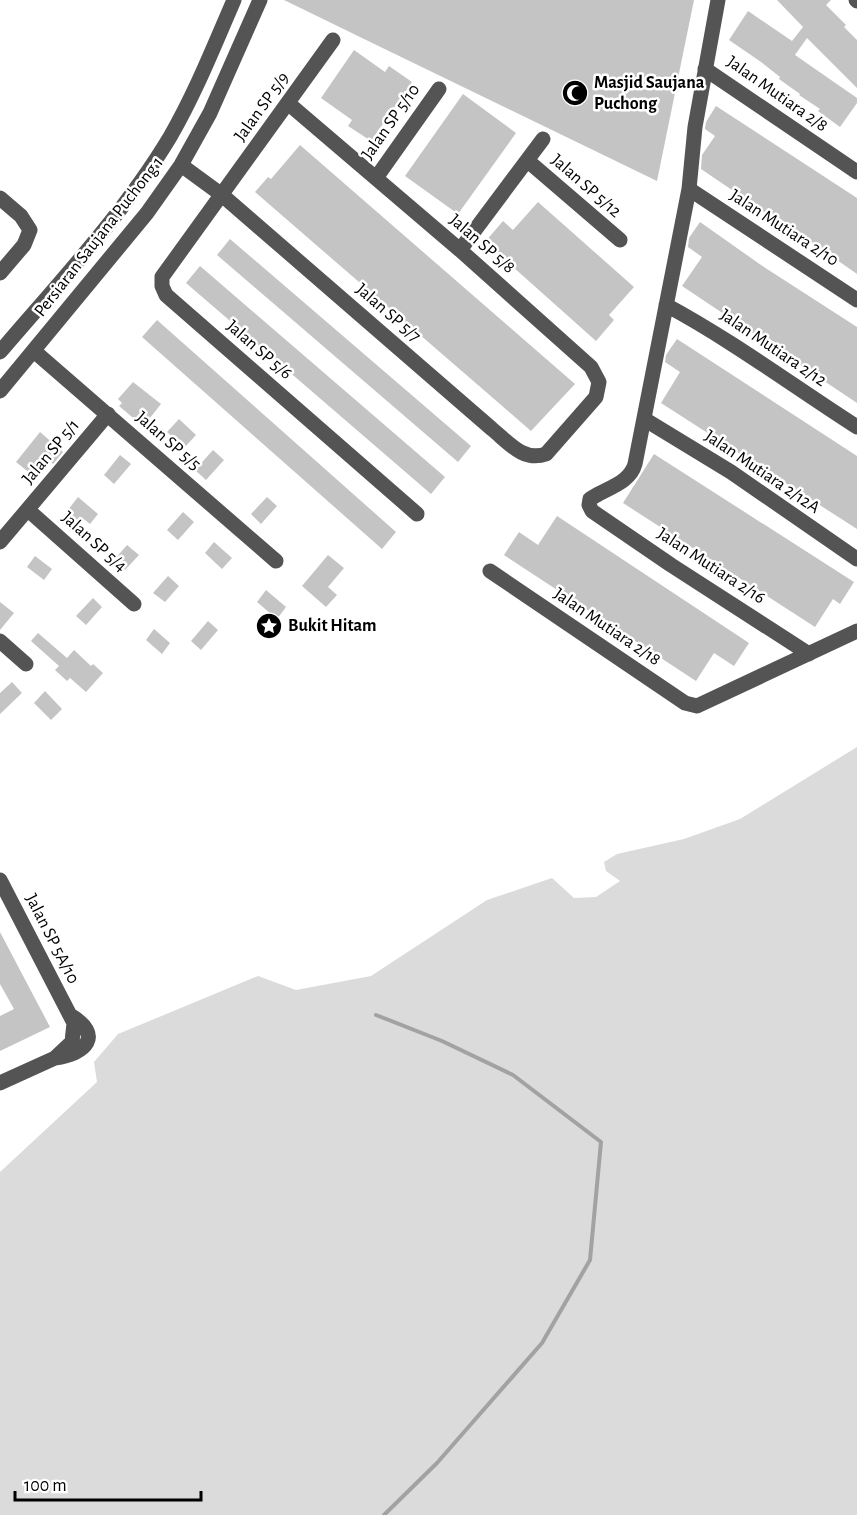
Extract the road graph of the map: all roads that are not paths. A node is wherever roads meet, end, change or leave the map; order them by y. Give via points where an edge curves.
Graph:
1 (234, 0) edge
2 (260, 0) edge
3 (718, 0) edge
4 (333, 40) dead end
5 (705, 69) junction
6 (439, 89) dead end
7 (289, 104) junction
8 (543, 139) dead end
9 (528, 161) junction
10 (181, 165) junction
11 (857, 172) edge
12 (376, 178) junction
13 (689, 189) junction
14 (222, 195) junction
15 (0, 198) edge
16 (620, 240) dead end
17 (460, 250) junction
18 (0, 273) edge
19 (857, 300) edge
20 (666, 305) junction
21 (34, 351) junction
22 (0, 352) edge
23 (0, 391) edge
24 (108, 414) junction
25 (644, 419) junction
26 (857, 427) edge
27 (569, 428) joint
28 (28, 510) junction
29 (417, 514) dead end
30 (0, 542) edge
31 (857, 559) edge
32 (276, 561) dead end
33 (490, 571) dead end
34 (134, 604) dead end
35 (857, 630) edge
36 (0, 641) edge
37 (808, 654) junction
38 (26, 664) dead end
39 (0, 880) edge
40 (0, 1083) edge

1 - 22 street, Persiaran Saujana Puchong 1 via 170,136 129,198
2 - 10 street, Persiaran Saujana Puchong 1 via 210,113
3 - 5 street
4 - 7 street, Jalan SP 5/9
5 - 11 street, Jalan Mutiara 2/8
5 - 13 street via 694,127
6 - 12 street, Jalan SP 5/10
7 - 12 street, Jalan SP 5/8
7 - 14 street, Jalan SP 5/9
8 - 9 street
9 - 16 street, Jalan SP 5/12
9 - 17 street
10 - 14 street, Jalan SP 5/7
10 - 21 street, Persiaran Saujana Puchong 1 via 147,213
12 - 17 street, Jalan SP 5/8
13 - 19 street, Jalan Mutiara 2/10
13 - 20 street
14 - 27 street, Jalan SP 5/7 via 526,456 546,454
14 - 29 street, Jalan SP 5/6 via 162,277 166,295
15 - 18 street via 21,216 30,230 24,245
17 - 27 street, Jalan SP 5/8 via 591,367 599,382 596,397
20 - 25 street
20 - 26 street, Jalan Mutiara 2/12 via 710,328
21 - 23 street, Persiaran Saujana Puchong 1
21 - 24 street, Jalan SP 5/5
24 - 28 street, Jalan SP 5/1
24 - 32 street, Jalan SP 5/5
25 - 31 street, Jalan Mutiara 2/12A via 731,472
25 - 37 street, Jalan Mutiara 2/16 via 633,472 590,499 592,511
28 - 30 street, Jalan SP 5/1
28 - 34 street, Jalan SP 5/4
33 - 37 street, Jalan Mutiara 2/18 via 685,703 697,706
35 - 37 street
36 - 38 street
39 - 40 street, Jalan SP 5A/10 via 70,1016 81,1021 87,1032 88,1043 75,1053

